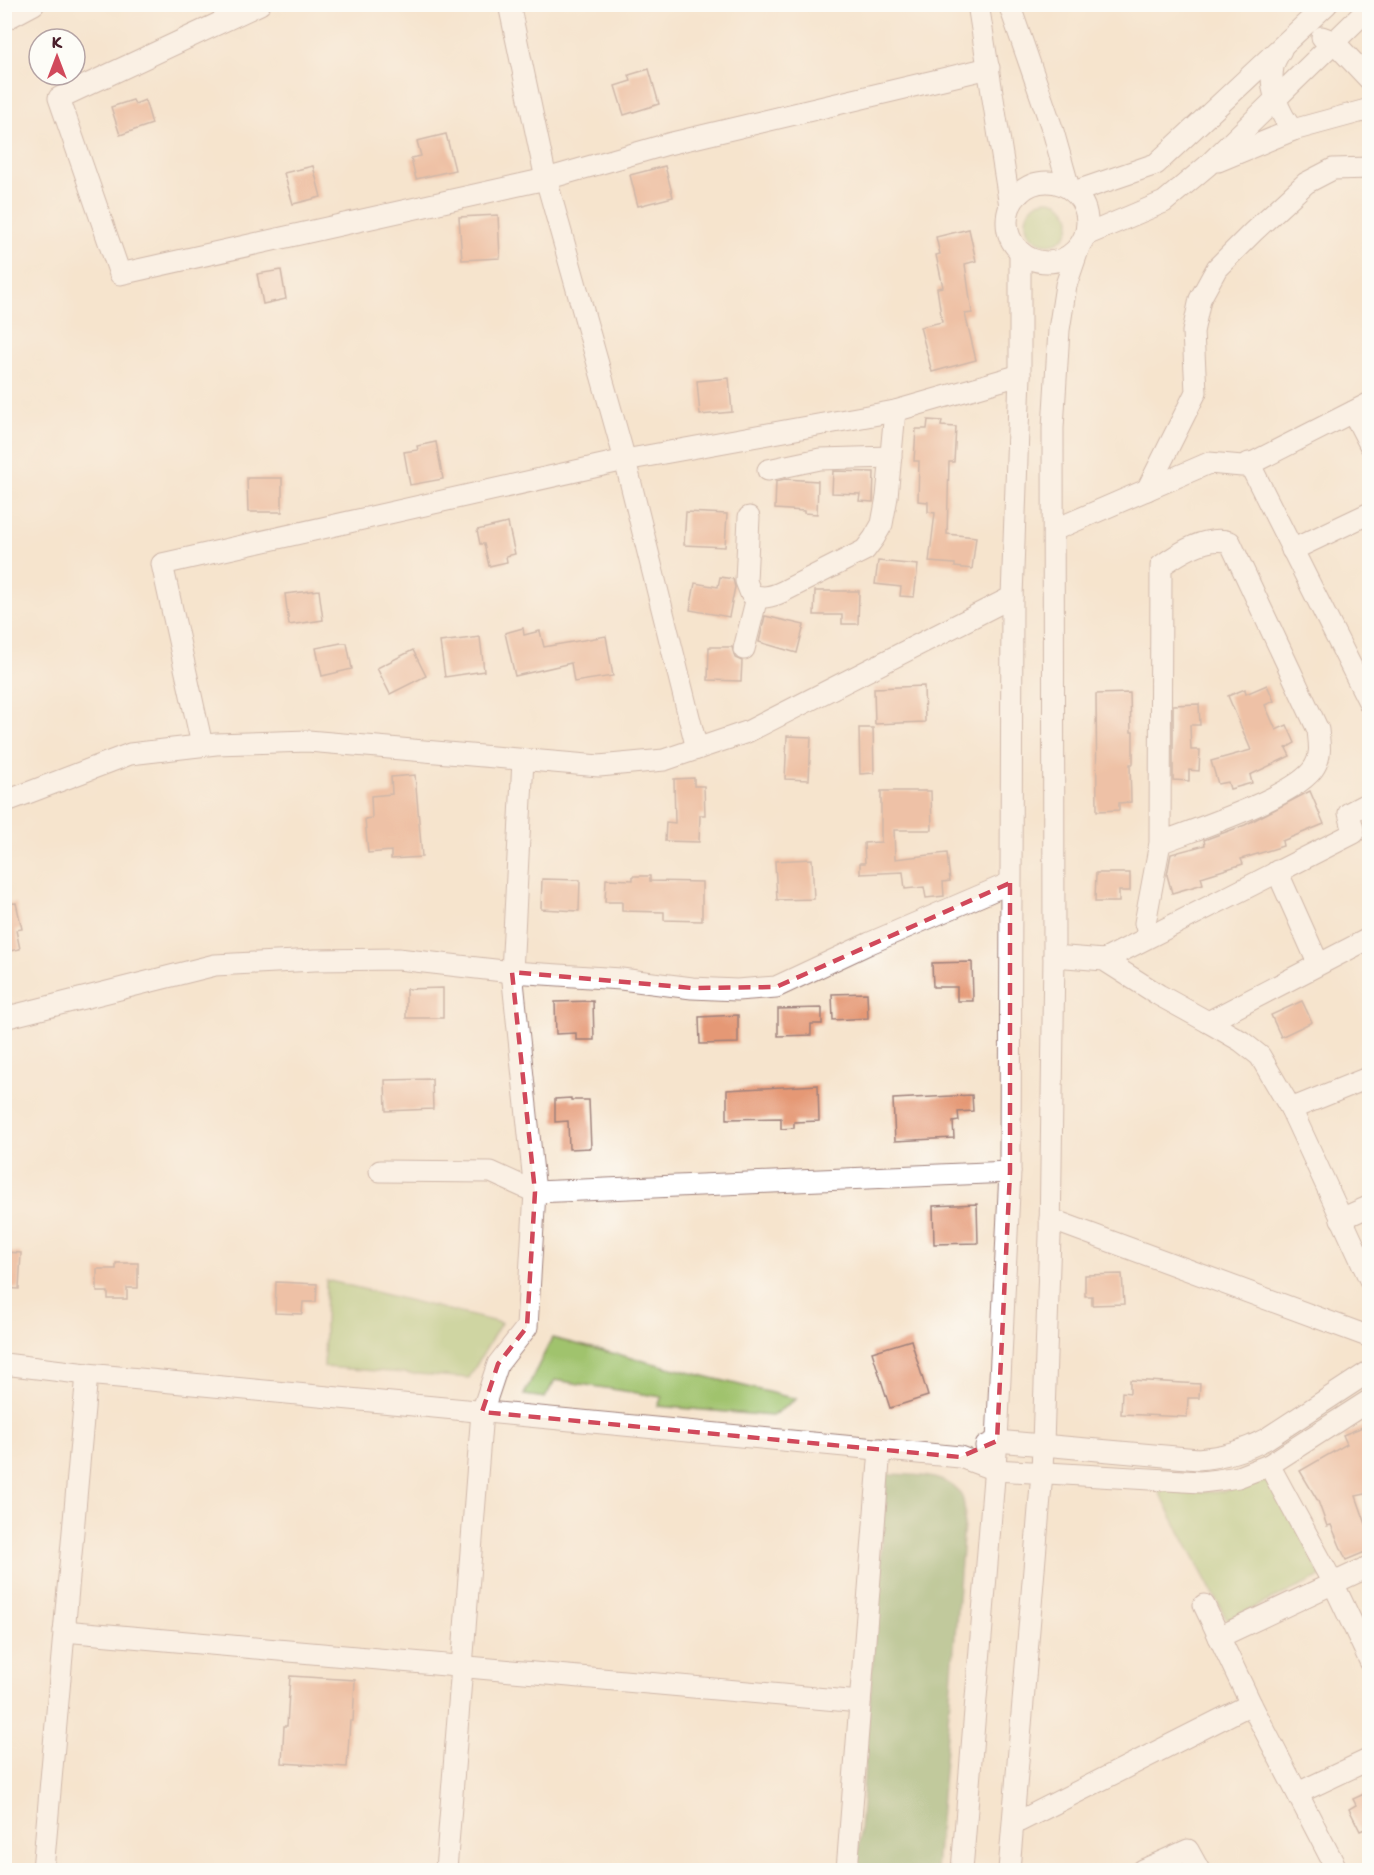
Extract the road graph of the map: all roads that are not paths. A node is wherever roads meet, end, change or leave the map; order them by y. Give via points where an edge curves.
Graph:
1 (34, 4) edge
2 (260, 4) edge
3 (509, 4) edge
4 (978, 4) edge
5 (1009, 4) edge
6 (1326, 4) edge
7 (1370, 7) edge
8 (4, 20) edge
9 (1291, 38) junction
10 (1333, 41) junction
11 (989, 68) junction
12 (1370, 80) edge
13 (1276, 99) junction
14 (1370, 109) edge
15 (1293, 129) junction
16 (1207, 166) junction
17 (1370, 168) edge
18 (546, 179) junction
19 (1072, 190) junction
20 (1010, 206) junction
21 (1082, 241) junction
22 (1020, 252) junction
23 (1020, 375) junction
24 (1361, 407) edge
25 (895, 411) junction
26 (1370, 445) edge
27 (891, 457) junction
28 (625, 460) junction
29 (1249, 463) junction
30 (768, 470) dead end
31 (1147, 490) junction
32 (1370, 513) edge
33 (749, 517) dead end
34 (1054, 530) junction
35 (1292, 550) junction
36 (757, 597) junction
37 (1012, 597) junction
38 (744, 649) dead end
39 (1370, 704) edge
40 (202, 745) junction
41 (697, 749) junction
42 (523, 760) junction
43 (4, 801) edge
44 (1370, 802) edge
45 (1160, 843) junction
46 (1277, 871) junction
47 (1010, 883) junction
48 (1149, 936) junction
49 (1370, 938) edge
50 (1054, 956) junction
51 (1104, 960) junction
52 (1318, 963) junction
53 (512, 972) junction
54 (4, 1018) edge
55 (1208, 1022) junction
56 (1369, 1077) edge
57 (1291, 1109) junction
58 (380, 1171) dead end
59 (1010, 1172) junction
60 (535, 1192) junction
61 (1370, 1206) edge
62 (1050, 1219) junction
63 (1341, 1219) junction
64 (1370, 1280) edge
65 (1370, 1336) edge
66 (4, 1364) edge
67 (1370, 1371) edge
68 (87, 1374) junction
69 (1370, 1400) edge
70 (482, 1412) junction
71 (997, 1441) junction
72 (1043, 1445) junction
73 (880, 1449) junction
74 (960, 1457) junction
75 (1269, 1465) junction
76 (995, 1470) junction
77 (1042, 1473) junction
78 (1370, 1566) edge
79 (1333, 1583) junction
80 (1204, 1605) dead end
81 (64, 1631) junction
82 (1219, 1637) junction
83 (1370, 1661) edge
84 (462, 1668) junction
85 (860, 1702) junction
86 (1251, 1704) junction
87 (1370, 1759) edge
88 (1298, 1793) junction
89 (1014, 1824) junction
90 (43, 1870) edge
91 (446, 1870) edge
92 (847, 1870) edge
93 (962, 1870) edge
94 (1009, 1870) edge
95 (1143, 1870) edge
96 (1199, 1870) edge
97 (1337, 1870) edge

1 - 8 street
2 - 18 street via 59,98 120,274
3 - 18 street
4 - 11 street
5 - 19 street
6 - 9 street
7 - 10 street
9 - 10 street via 1316,34
9 - 13 street via 1273,65
9 - 19 street via 1156,164
10 - 12 street
10 - 13 street
11 - 18 street via 668,144
11 - 20 street
13 - 15 street
13 - 16 street
14 - 15 street
15 - 16 street
16 - 21 street via 1164,202
17 - 31 street via 1333,169 1306,183 1217,268 1200,299 1193,332 1196,392
18 - 28 street
19 - 20 street via 1042,182 1018,194
19 - 21 street via 1086,209 1088,222
20 - 22 street via 1007,230
21 - 22 street via 1070,256 1057,262 1031,260
21 - 34 street via 1066,285 1059,330 1053,428
22 - 23 street
23 - 25 street
23 - 37 street
24 - 26 street
24 - 29 street
25 - 27 street
25 - 28 street
27 - 30 street via 820,459
27 - 36 street via 882,524 865,550 782,592
28 - 40 street via 162,564
28 - 41 street
29 - 31 street via 1209,463
29 - 35 street
31 - 34 street
32 - 35 street
33 - 36 street via 746,581 751,594
34 - 50 street
35 - 39 street
36 - 38 street
37 - 41 street via 747,732
37 - 47 street
40 - 42 street via 308,741
40 - 43 street via 130,754
41 - 42 street via 664,760 599,766
42 - 53 street
44 - 46 street via 1349,813 1354,832
45 - 45 street via 1161,566 1205,541 1220,539 1230,542 1318,730 1320,749 1309,776 1278,796
45 - 48 street via 1145,923
46 - 48 street
46 - 52 street
47 - 53 street via 776,987 692,988
47 - 59 street
48 - 51 street
49 - 52 street
50 - 51 street
50 - 62 street
51 - 55 street
52 - 55 street
53 - 54 street via 398,959 215,965
53 - 60 street
55 - 57 street via 1260,1056
56 - 57 street
57 - 63 street
58 - 60 street via 491,1172
59 - 60 street
59 - 71 street
60 - 70 street via 528,1327 498,1364
61 - 63 street
62 - 65 street
62 - 72 street
63 - 64 street
66 - 68 street
67 - 72 street via 1266,1439 1225,1456 1198,1459
68 - 70 street
68 - 81 street
69 - 75 street
70 - 73 street
70 - 84 street
71 - 72 street
71 - 74 street
71 - 76 street
72 - 77 street
73 - 74 street
73 - 85 street
74 - 76 street
75 - 77 street via 1238,1477 1201,1482
75 - 79 street
76 - 77 street
76 - 93 street
77 - 89 street
78 - 79 street
79 - 82 street
79 - 83 street
80 - 82 street
81 - 84 street
81 - 90 street
82 - 86 street
84 - 85 street
84 - 91 street
85 - 92 street
86 - 88 street
86 - 89 street
87 - 88 street
88 - 97 street
89 - 94 street
95 - 96 street via 1188,1850

